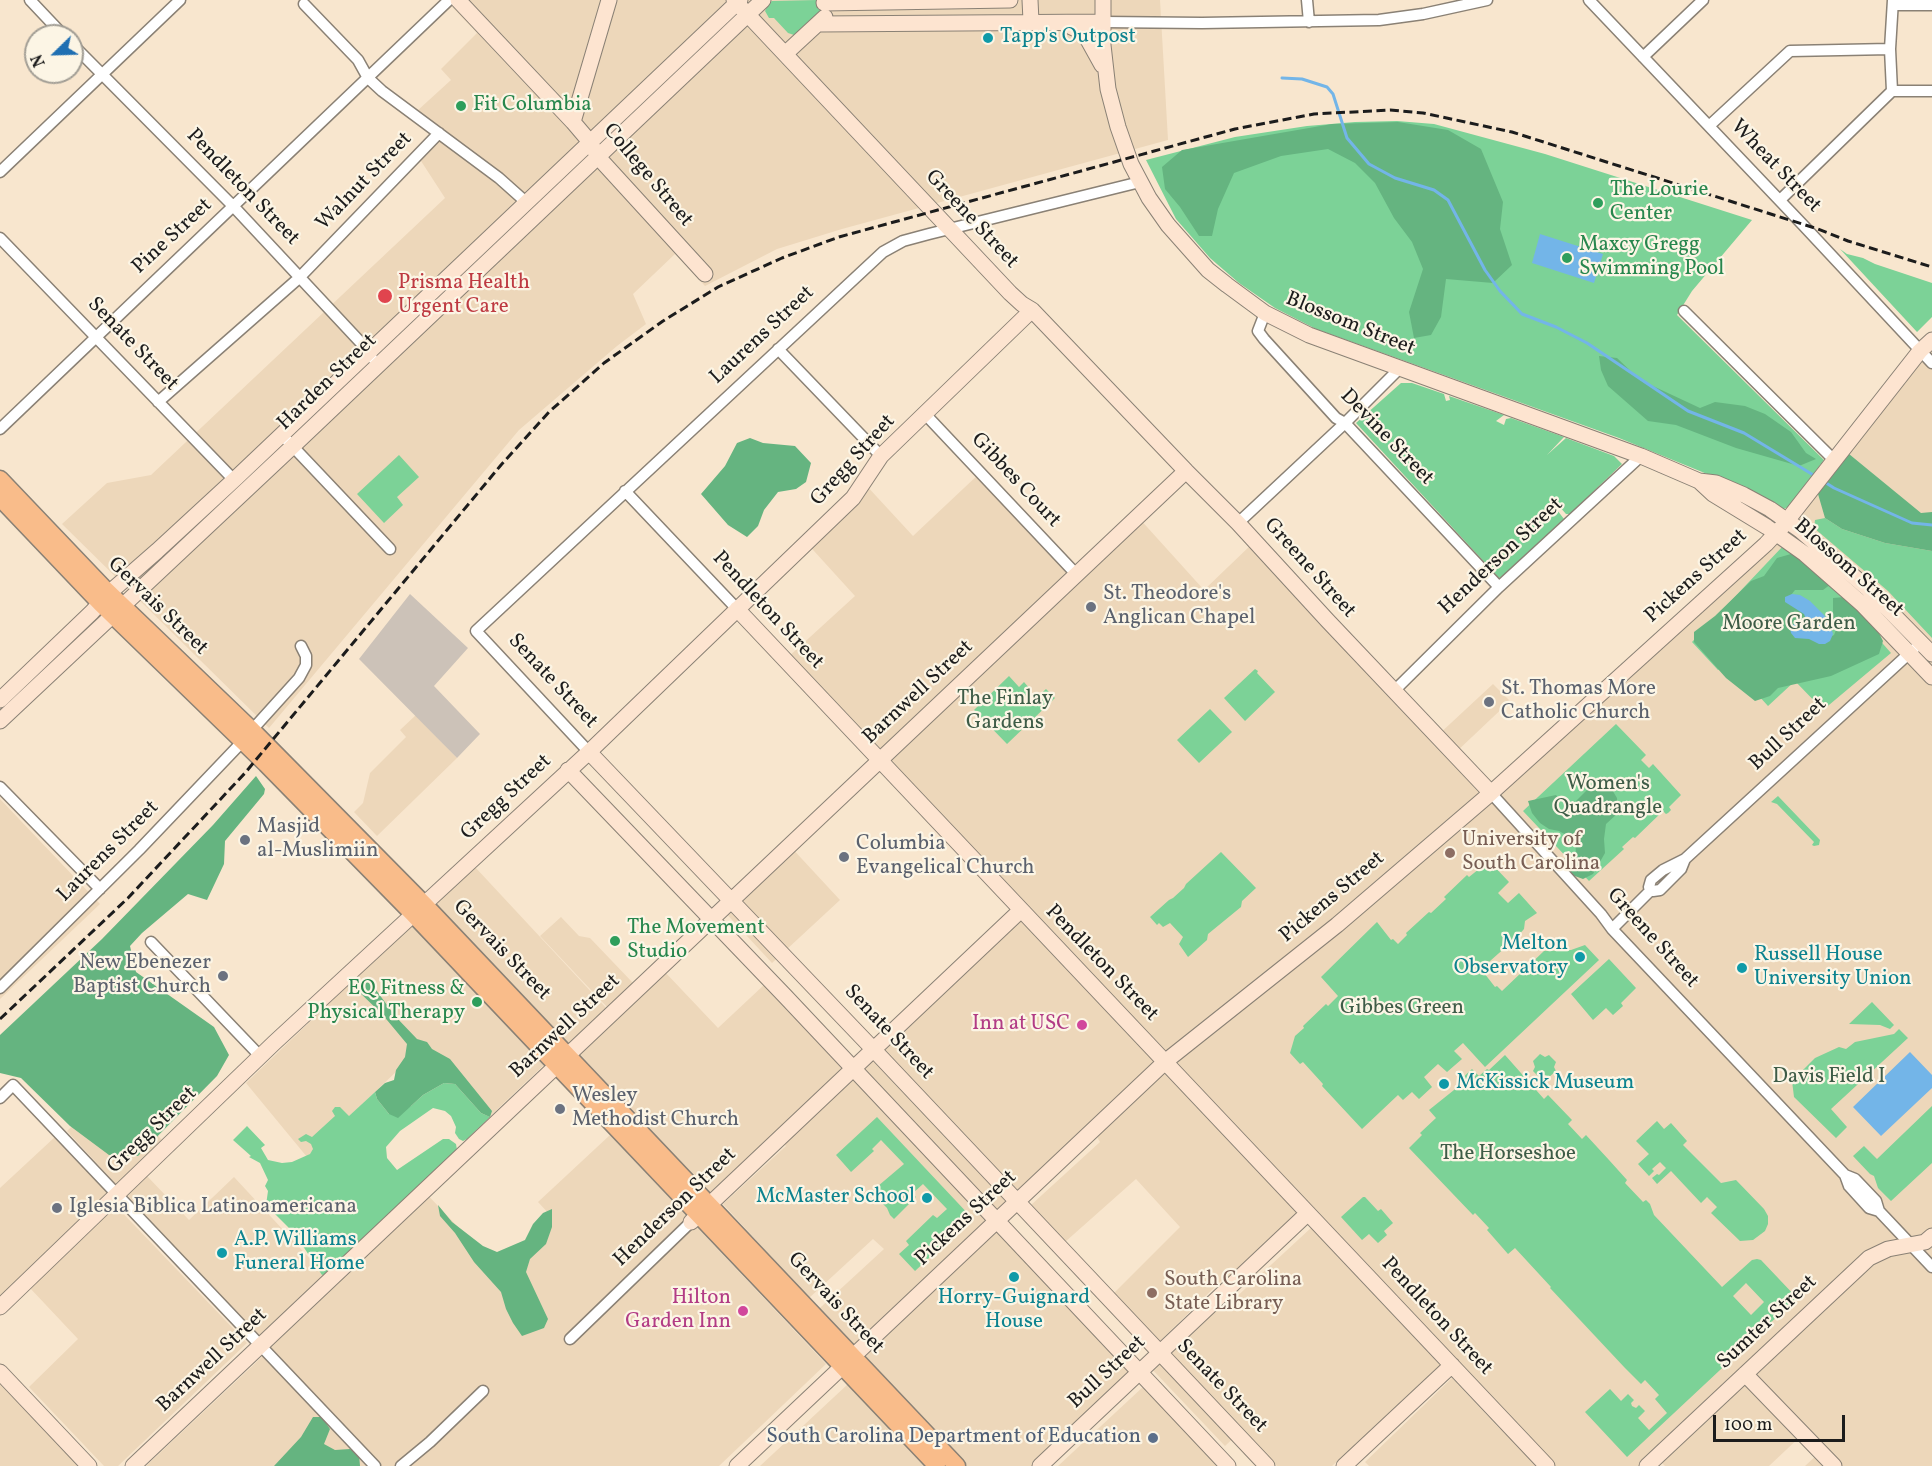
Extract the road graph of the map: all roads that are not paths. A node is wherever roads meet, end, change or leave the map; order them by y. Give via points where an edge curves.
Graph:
1 (30, 0) edge
2 (180, 0) edge
3 (449, 0) edge
4 (458, 0) edge
5 (609, 0) edge
6 (763, 0) edge
7 (1010, 0) edge
8 (1030, 0) edge
9 (1103, 0) edge
10 (1307, 0) edge
11 (1487, 0) edge
12 (1589, 0) edge
13 (1702, 0) edge
14 (823, 2) edge
15 (1893, 3) edge
16 (304, 4) dead end
17 (740, 4) edge
18 (1932, 5) edge
19 (1031, 21) junction
20 (1060, 22) junction
21 (1103, 22) junction
22 (1309, 22) junction
23 (53, 24) edge
24 (819, 24) junction
25 (1890, 49) junction
26 (785, 54) junction
27 (84, 56) edge
28 (1643, 57) junction
29 (1105, 72) junction
30 (102, 75) junction
31 (368, 78) junction
32 (1892, 91) junction
33 (1932, 92) edge
34 (573, 122) junction
35 (1709, 126) junction
36 (439, 134) junction
37 (591, 142) junction
38 (598, 157) junction
39 (0, 172) edge
40 (1140, 182) junction
41 (1780, 200) junction
42 (528, 202) junction
43 (234, 207) junction
44 (949, 228) junction
45 (0, 238) edge
46 (705, 274) dead end
47 (299, 278) junction
48 (1032, 310) junction
49 (1684, 311) dead end
50 (1265, 313) junction
51 (95, 336) junction
52 (1932, 340) edge
53 (778, 350) junction
54 (1920, 351) junction
55 (369, 352) junction
56 (1932, 363) edge
57 (376, 367) junction
58 (1400, 368) junction
59 (158, 402) junction
60 (926, 415) junction
61 (1345, 423) junction
62 (0, 429) edge
63 (282, 435) junction
64 (293, 446) junction
65 (881, 456) junction
66 (1641, 456) junction
67 (1830, 465) junction
68 (1186, 471) junction
69 (0, 479) edge
70 (234, 480) junction
71 (1699, 482) junction
72 (625, 490) junction
73 (0, 498) edge
74 (1787, 521) junction
75 (1238, 523) junction
76 (1776, 533) junction
77 (390, 549) dead end
78 (1076, 574) junction
79 (1499, 587) junction
80 (111, 604) junction
81 (737, 609) junction
82 (476, 632) joint
83 (301, 646) dead end
84 (1915, 648) junction
85 (1932, 654) edge
86 (1932, 677) edge
87 (1394, 691) junction
88 (0, 700) edge
89 (0, 721) edge
90 (248, 736) junction
91 (589, 752) junction
92 (879, 760) junction
93 (568, 770) junction
94 (0, 787) edge
95 (1491, 793) junction
96 (100, 889) junction
97 (732, 899) junction
98 (418, 909) junction
99 (1021, 910) junction
100 (711, 920) junction
101 (1612, 929) junction
102 (151, 942) dead end
103 (805, 977) junction
104 (0, 988) edge
105 (785, 996) junction
106 (874, 1050) junction
107 (261, 1057) junction
108 (562, 1060) junction
109 (1166, 1061) junction
110 (854, 1069) junction
111 (0, 1098) edge
112 (949, 1129) junction
113 (929, 1148) junction
114 (117, 1196) junction
115 (1017, 1201) junction
116 (1308, 1213) junction
117 (700, 1214) junction
118 (996, 1221) junction
119 (1932, 1236) edge
120 (1911, 1245) junction
121 (1932, 1267) edge
122 (0, 1307) edge
123 (570, 1339) dead end
124 (260, 1346) junction
125 (1159, 1353) junction
126 (849, 1361) junction
127 (1452, 1365) junction
128 (0, 1372) edge
129 (1139, 1372) junction
130 (1745, 1374) junction
131 (483, 1391) dead end
132 (1225, 1422) junction
133 (1240, 1437) junction
134 (1206, 1442) junction
135 (1223, 1461) edge
136 (88, 1466) edge
137 (133, 1466) edge
138 (375, 1466) edge
139 (401, 1466) edge
140 (737, 1466) edge
141 (938, 1466) edge
142 (957, 1466) edge
143 (1040, 1466) edge
144 (1267, 1466) edge
145 (1344, 1466) edge
146 (1547, 1466) edge
147 (1647, 1466) edge
148 (1834, 1466) edge

1 - 23 street
2 - 30 street
3 - 31 street, Pine Street
4 - 34 street, College Street
5 - 34 street
6 - 17 street, Harden Street
7 - 14 street
8 - 19 street
9 - 21 street, Blossom Street
10 - 22 street
11 - 22 street via 1455,9 1378,20
12 - 28 street, Wheat Street
13 - 28 street
14 - 24 street via 826,15
15 - 18 street
15 - 25 street
16 - 31 street via 358,60
17 - 26 street, Greene Street
17 - 37 street, Harden Street
17 - 38 street, Harden Street
19 - 20 street
19 - 24 street
20 - 21 street
20 - 29 street via 1087,38
21 - 22 street
21 - 29 street, Blossom Street
24 - 26 street
25 - 32 street
25 - 35 street via 1790,51
26 - 44 street, Greene Street
27 - 30 street, Pendleton Street
28 - 35 street, Wheat Street
29 - 40 street, Blossom Street via 1118,127
30 - 39 street
30 - 43 street, Pendleton Street
31 - 36 street
31 - 43 street, Pine Street
32 - 33 street
32 - 41 street
34 - 37 street, College Street
35 - 41 street, Wheat Street
36 - 42 street
36 - 47 street, Walnut Street
37 - 38 street, College Street
37 - 42 street, Harden Street
38 - 46 street, College Street
38 - 57 street, Harden Street
40 - 44 street, Laurens Street
40 - 50 street, Blossom Street via 1168,225 1194,255
41 - 54 street, Wheat Street
42 - 55 street, Harden Street
43 - 47 street, Pendleton Street
43 - 51 street, Pine Street
44 - 48 street, Greene Street
44 - 53 street, Laurens Street via 903,241 883,252
45 - 51 street, Senate Street
47 - 55 street, Pendleton Street
47 - 59 street, Walnut Street
48 - 60 street, Gregg Street
48 - 68 street, Greene Street
49 - 67 street
50 - 58 street, Blossom Street via 1309,335
50 - 61 street, Devine Street via 1258,332 1336,418
51 - 59 street, Senate Street
51 - 62 street, Pine Street
52 - 54 street, Pickens Street
53 - 65 street
53 - 72 street, Laurens Street
54 - 56 street, Wheat Street
54 - 67 street, Pickens Street
55 - 57 street, Pendleton Street
55 - 63 street, Harden Street
57 - 64 street, Harden Street
58 - 61 street
58 - 66 street, Blossom Street
59 - 70 street, Senate Street
60 - 65 street, Gregg Street
60 - 78 street, Gibbes Court
61 - 75 street
61 - 79 street, Devine Street
63 - 64 street
63 - 70 street, Harden Street
64 - 77 street
64 - 80 street, Harden Street
65 - 81 street, Gregg Street via 853,498
66 - 71 street, Blossom Street
66 - 79 street, Henderson Street
67 - 74 street, Pickens Street
68 - 75 street, Greene Street
68 - 78 street, Barnwell Street
69 - 80 main road, Gervais Street
70 - 80 street, Harden Street
71 - 74 street, Blossom Street via 1716,483 1744,495
71 - 76 street, Blossom Street
72 - 81 street, Pendleton Street
72 - 82 street, Laurens Street
73 - 80 main road, Gervais Street
74 - 76 street, Pickens Street
74 - 84 street, Blossom Street via 1867,588
75 - 87 street, Greene Street
76 - 84 street, Blossom Street
76 - 95 street, Pickens Street
78 - 92 street, Barnwell Street
79 - 87 street, Henderson Street
80 - 88 street, Harden Street
80 - 89 street, Harden Street
80 - 90 main road, Gervais Street
81 - 91 street, Gregg Street
81 - 92 street, Pendleton Street
82 - 91 street, Senate Street
83 - 90 street, Laurens Street via 306,665 299,678
84 - 85 street, Blossom Street
84 - 86 street, Blossom Street
84 - 101 street, Bull Street via 1685,860 1651,880 1651,890
87 - 95 street, Greene Street
90 - 96 street, Laurens Street
90 - 98 main road, Gervais Street
91 - 93 street, Gregg Street
91 - 97 street, Senate Street
92 - 97 street, Barnwell Street
92 - 99 street, Pendleton Street
93 - 98 street, Gregg Street
93 - 100 street
94 - 96 street
95 - 101 street, Greene Street
95 - 109 street, Pickens Street
96 - 104 street, Laurens Street
97 - 100 street, Barnwell Street
97 - 103 street, Senate Street
98 - 107 street, Gregg Street
98 - 108 main road, Gervais Street
99 - 106 street, Henderson Street
99 - 109 street, Pendleton Street
100 - 105 street
100 - 108 street, Barnwell Street
101 - 120 street, Greene Street via 1845,1175 1855,1179
102 - 107 street
103 - 105 street
103 - 106 street, Senate Street
105 - 110 street
106 - 110 street, Henderson Street
106 - 112 street, Senate Street
107 - 114 street, Gregg Street
108 - 117 main road, Gervais Street
108 - 124 street, Barnwell Street
109 - 115 street, Pickens Street
109 - 116 street, Pendleton Street
110 - 113 street
110 - 117 street, Henderson Street
111 - 114 street via 13,1085
112 - 113 street
112 - 115 street, Senate Street
113 - 118 street
114 - 122 street, Gregg Street
114 - 124 street
115 - 118 street, Pickens Street
115 - 125 street, Senate Street
116 - 125 street, Bull Street
116 - 127 street, Pendleton Street
117 - 123 street, Henderson Street
117 - 126 main road, Gervais Street
118 - 126 street, Pickens Street
118 - 129 street
119 - 120 street, Sumter Street
120 - 121 street, Greene Street
120 - 130 street, Sumter Street via 1869,1258
124 - 137 street, Barnwell Street
124 - 138 street
125 - 129 street, Bull Street
125 - 132 street, Senate Street
126 - 140 street, Pickens Street
126 - 141 main road, Gervais Street
126 - 142 main road, Gervais Street
127 - 145 street
127 - 146 street, Pendleton Street
128 - 136 street
129 - 134 street
129 - 143 street, Bull Street
130 - 147 street, Sumter Street
130 - 148 street
131 - 139 street
132 - 133 street, Senate Street
132 - 134 street
133 - 135 street
133 - 144 street, Senate Street
134 - 135 street

